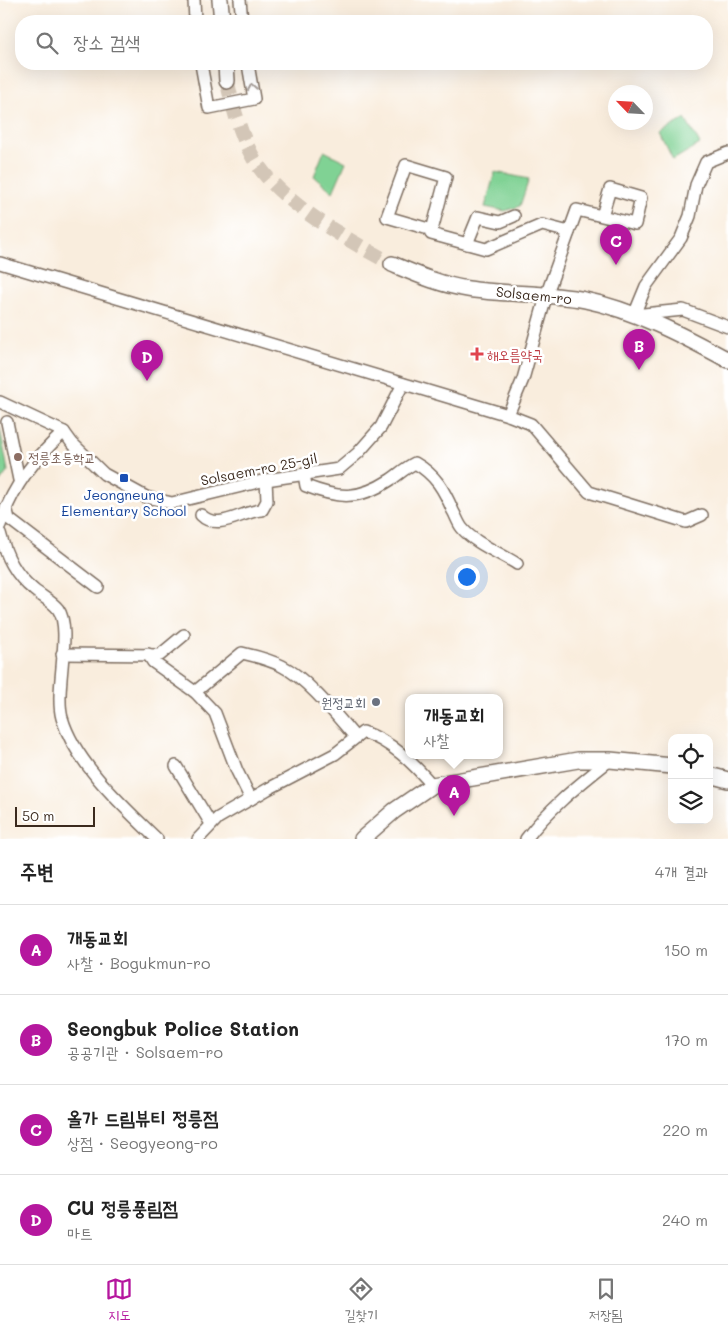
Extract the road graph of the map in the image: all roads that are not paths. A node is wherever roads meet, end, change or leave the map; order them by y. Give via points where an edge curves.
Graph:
1 (194, 0) edge
2 (220, 0) edge
3 (240, 0) edge
4 (195, 15) edge
5 (221, 15) edge
6 (241, 15) edge
7 (202, 70) edge
8 (226, 70) edge
9 (249, 70) edge
10 (227, 81) tunnel mouth
11 (728, 153) edge
12 (514, 216) dead end
13 (602, 216) dead end
14 (432, 230) junction
15 (569, 232) junction
16 (467, 244) junction
17 (0, 263) edge
18 (392, 264) tunnel mouth
19 (547, 294) junction
20 (634, 316) junction
21 (728, 327) edge
22 (728, 360) edge
23 (403, 384) junction
24 (0, 402) edge
25 (508, 416) junction
26 (7, 422) dead end
27 (64, 432) junction
28 (304, 474) junction
29 (19, 480) junction
30 (266, 480) junction
31 (6, 507) junction
32 (201, 515) dead end
33 (702, 515) dead end
34 (0, 525) edge
35 (0, 533) edge
36 (517, 564) dead end
37 (98, 587) dead end
38 (184, 635) dead end
39 (62, 654) junction
40 (148, 654) junction
41 (195, 692) junction
42 (355, 737) junction
43 (405, 758) edge
44 (407, 759) edge
45 (610, 760) junction
46 (176, 766) dead end
47 (668, 766) edge
48 (713, 776) edge
49 (728, 780) edge
50 (432, 785) junction
51 (251, 799) junction
52 (211, 824) junction
53 (157, 839) edge
54 (198, 839) edge
55 (362, 839) edge
56 (526, 839) edge

1 - 4 street
2 - 5 main road
3 - 6 street
7 -> 9 street via 209,108 254,99
8 - 10 main road
11 - 20 street via 706,162 681,238 646,286
12 - 16 street via 500,222 478,217
13 - 15 street via 577,210
14 - 14 street via 446,177 406,166 387,218
14 - 16 street via 431,234
15 - 16 street via 542,225 486,249
15 - 19 street
17 - 23 street
18 - 19 main road, Solsaem-ro via 468,289
19 - 20 main road, Solsaem-ro via 586,300
19 - 25 street via 523,379
20 - 21 street via 683,310
20 - 22 main road, Solsaem-ro
23 - 25 street
23 - 28 street, Solsaem-ro 25-gil via 381,427 358,453 339,469
24 - 27 street, Solsaem-ro 25-gil
25 - 33 street via 531,424 589,492 686,522
26 - 29 street
27 - 29 street
27 - 30 street, Solsaem-ro 25-gil via 104,474 146,497 172,503
28 - 30 street, Solsaem-ro 25-gil
28 - 36 street via 306,486 341,496 365,494 415,463 428,470 440,483 460,526 471,538
29 - 31 street
30 - 32 street via 267,500 262,510 219,522 208,522
31 - 34 street
31 - 37 street via 10,519
35 - 39 street via 7,558 27,584 58,609 63,622
38 - 40 street via 160,655
39 - 40 street
39 - 53 street via 59,702 71,739 96,776
40 - 41 street via 153,662
41 - 42 street via 242,653 250,655 283,667 304,683
41 - 51 street via 215,713
42 - 43 street via 363,732 378,737
42 - 51 street via 335,754
44 - 50 street
45 - 47 main road
45 - 50 main road via 578,760
45 - 56 street via 559,802
46 - 52 street
48 - 49 main road
50 - 55 main road via 394,811
51 - 52 street
52 - 54 street

